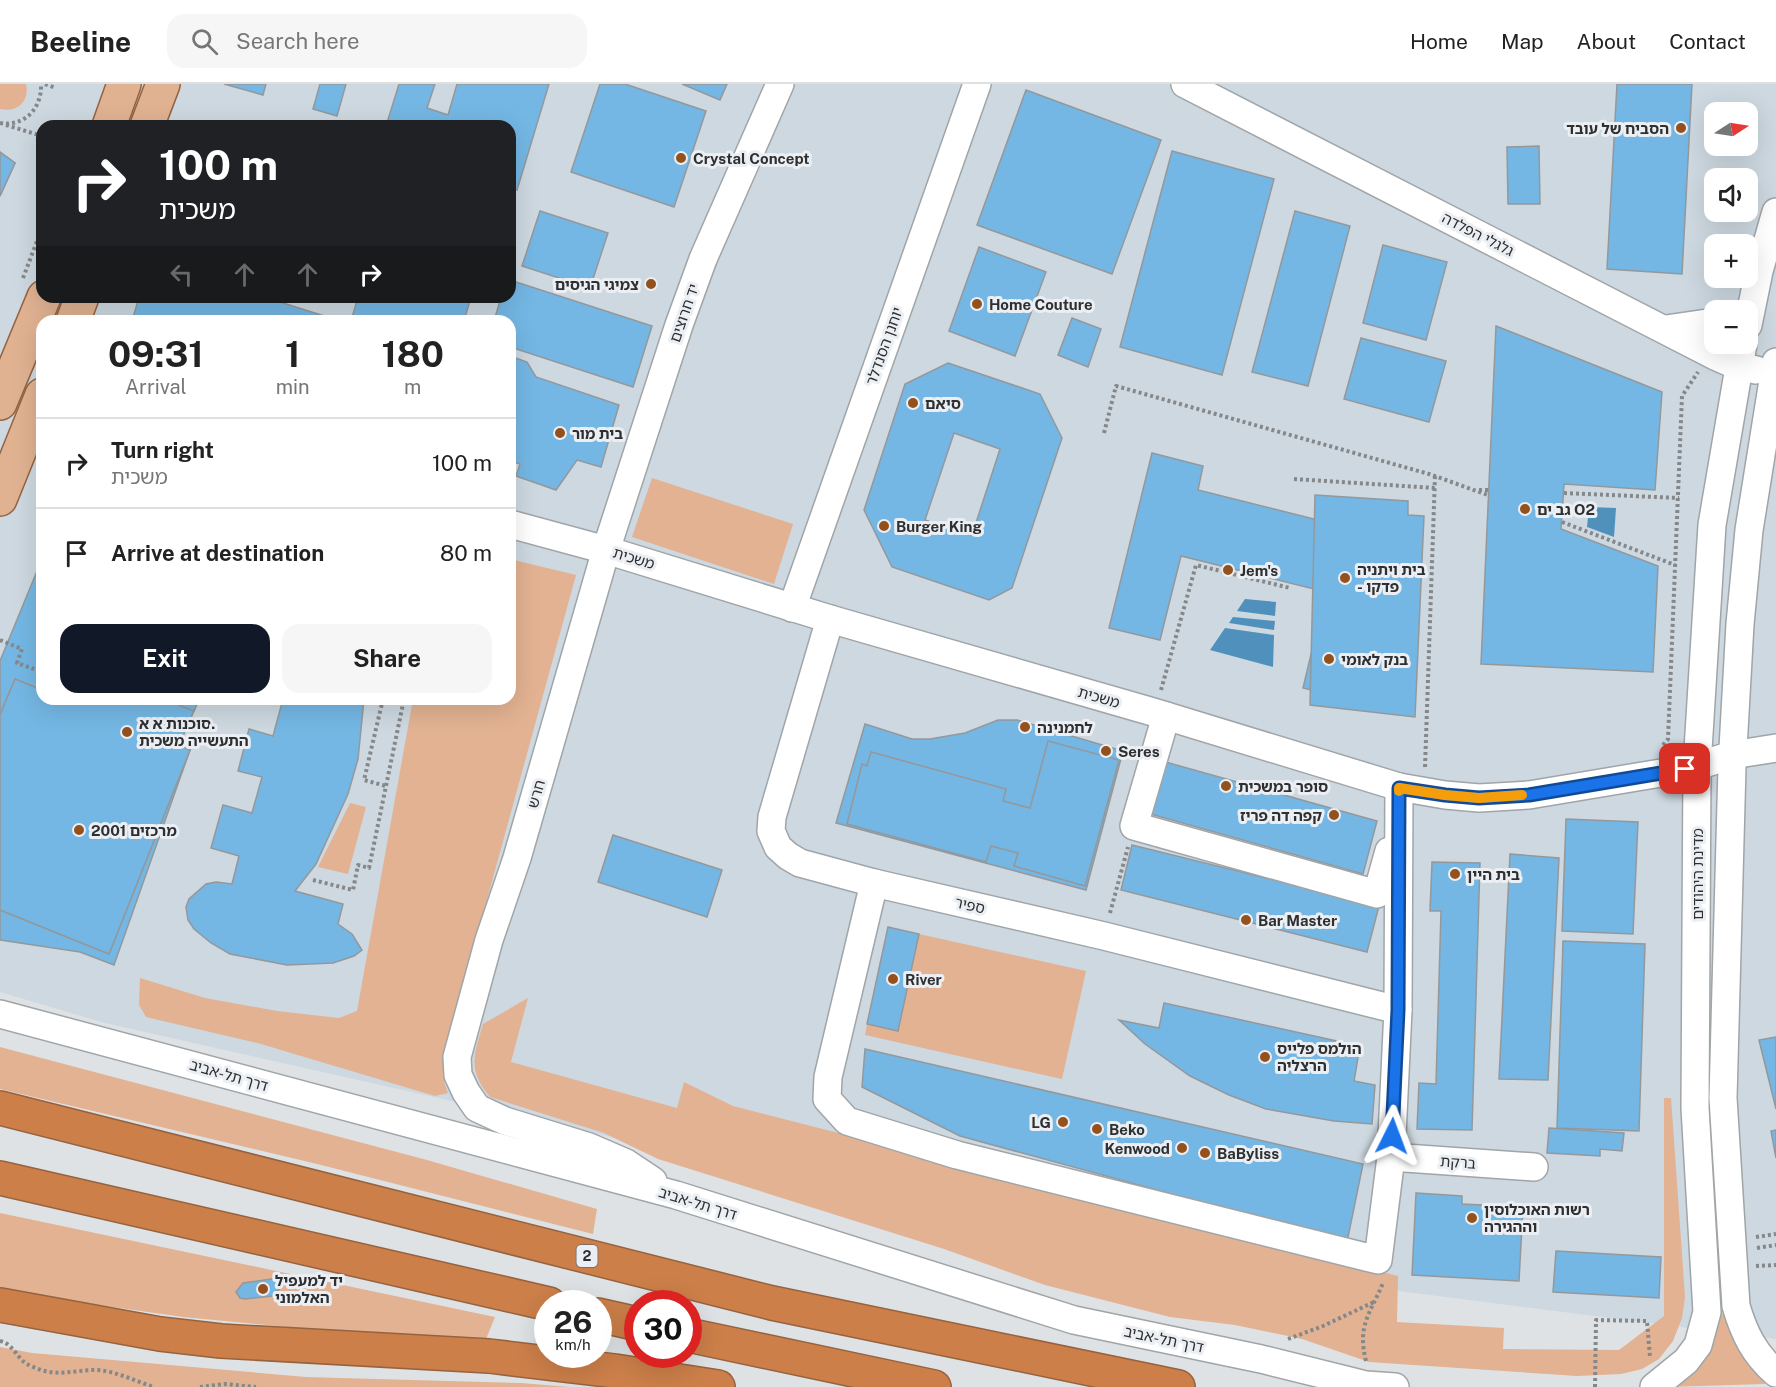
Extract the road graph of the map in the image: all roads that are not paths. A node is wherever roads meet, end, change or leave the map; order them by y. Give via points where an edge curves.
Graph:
1 (124, 84) edge
2 (163, 84) edge
3 (780, 84) edge
4 (977, 84) edge
5 (1185, 84) edge
6 (111, 120) edge
7 (149, 120) edge
8 (1776, 212) edge
9 (1747, 300) edge
10 (1704, 324) edge
11 (1666, 330) junction
12 (36, 332) edge
13 (1741, 355) edge
14 (1775, 368) edge
15 (0, 403) edge
16 (36, 410) edge
17 (36, 466) edge
18 (0, 499) edge
19 (0, 518) edge
20 (516, 526) edge
21 (606, 550) junction
22 (792, 608) junction
23 (830, 619) junction
24 (1163, 706) junction
25 (1776, 748) edge
26 (1776, 759) edge
27 (1732, 760) junction
28 (1697, 766) junction
29 (1399, 800) junction
30 (874, 883) junction
31 (1398, 1010) junction
32 (0, 1014) edge
33 (0, 1108) edge
34 (1391, 1157) junction
35 (1533, 1167) dead end
36 (0, 1179) edge
37 (676, 1196) junction
38 (534, 1301) edge
39 (0, 1305) edge
40 (702, 1338) edge
41 (1776, 1373) edge
42 (718, 1387) edge
43 (934, 1387) edge
44 (1178, 1387) edge
45 (1395, 1387) edge
46 (1654, 1387) edge

1 - 6 main road
2 - 7 main road
3 - 21 street, יד חרוצים via 703,259
4 - 22 street, יוחנן הסנדלר
5 - 11 street, גלגלי הפלדה
8 - 9 street
10 - 11 street
11 - 13 street, גלגלי הפלדה
12 - 15 main road
13 - 14 street, גלגלי הפלדה
13 - 28 street, מדינת היהודים via 1712,525
14 - 27 street, מדינת היהודים via 1749,530
16 - 18 main road
17 - 19 main road
20 - 21 street, משכית
21 - 22 street, משכית
21 - 37 street, חרש via 517,858 489,940 457,1057 458,1075 477,1108 626,1163
22 - 23 street, משכית
23 - 24 street, משכית
23 - 30 street, ספיר via 771,831 778,847 800,863
24 - 29 street, משכית
24 - 29 street via 1134,826 1377,894
25 - 27 street, משכית
26 - 27 street, משכית
27 - 28 street, משכית
27 - 41 street, מדינת היהודים via 1723,1098 1733,1268 1742,1326 1762,1361
28 - 29 street, משכית via 1529,795 1445,795
28 - 46 street, מדינת היהודים via 1695,1108 1707,1312 1698,1345 1686,1361
29 - 31 street
30 - 31 street, ספיר
30 - 34 street via 828,1077 827,1099 847,1121 957,1155 1378,1260
31 - 34 street
32 - 37 street, דרך תל-אביב
33 - 44 highway, 2 via 772,1303
34 - 35 street, ברקת
36 - 38 highway
37 - 45 street, דרך תל-אביב via 1074,1320 1366,1385
39 - 42 highway via 221,1341 489,1356
40 - 43 highway

